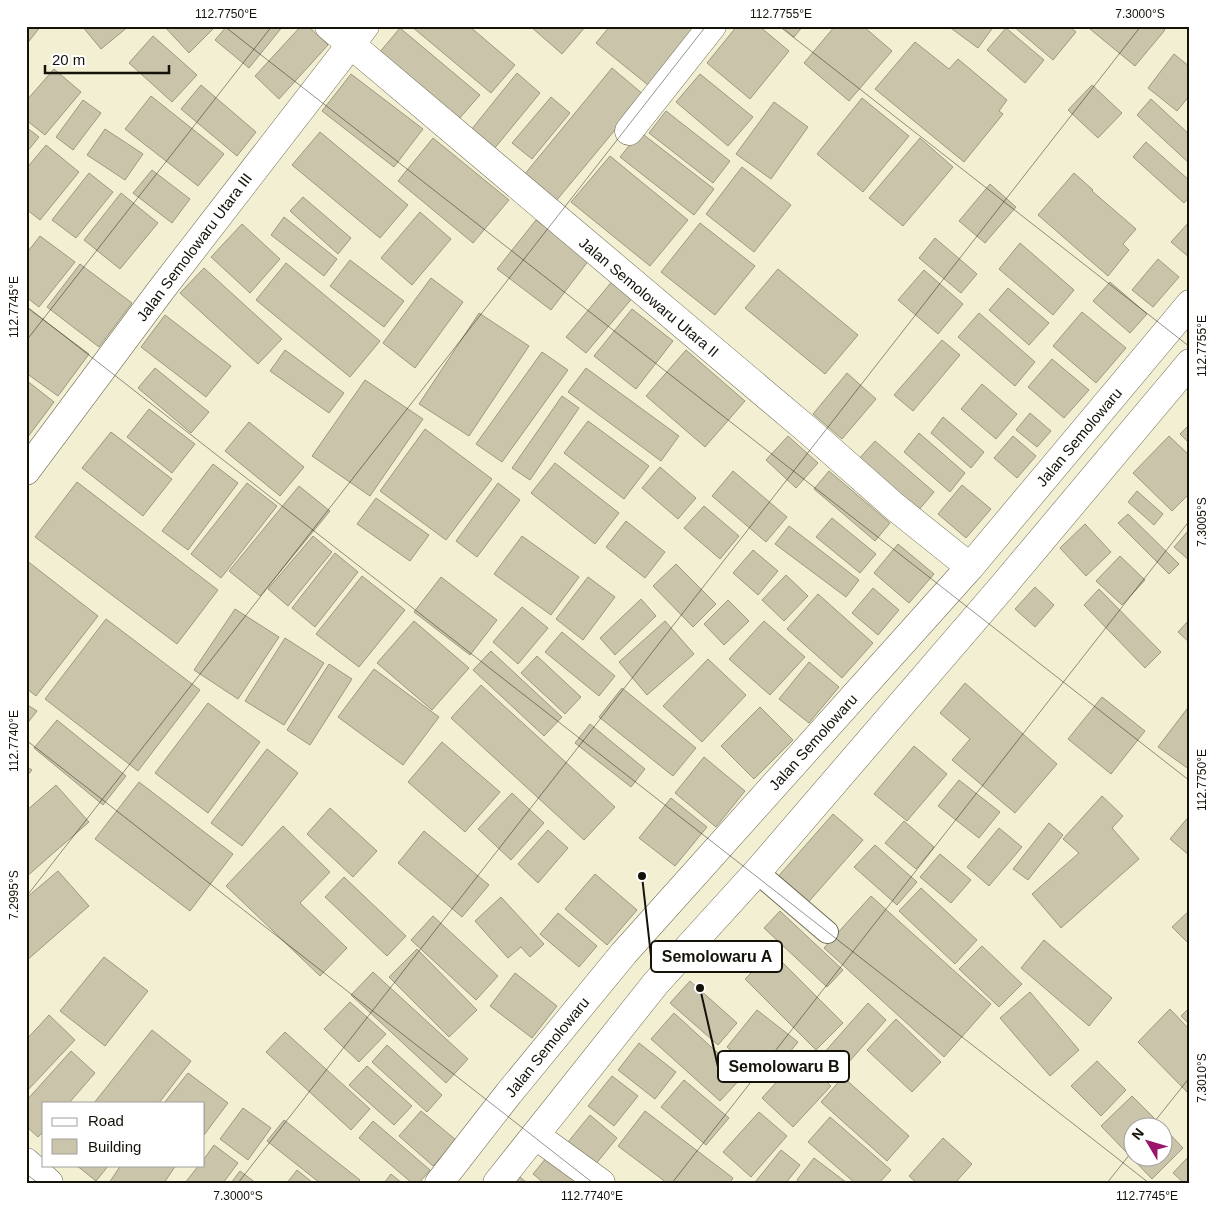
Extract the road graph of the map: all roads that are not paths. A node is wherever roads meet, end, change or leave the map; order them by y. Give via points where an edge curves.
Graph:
1 (328, 26) edge
2 (712, 26) edge
3 (357, 36) edge
4 (629, 132) dead end
5 (1190, 304) edge
6 (1190, 363) edge
7 (26, 471) edge
8 (970, 567) junction
9 (757, 872) junction
10 (827, 932) dead end
11 (624, 953) junction
12 (656, 983) junction
13 (535, 1135) junction
14 (26, 1162) edge
15 (49, 1183) edge
16 (439, 1183) edge
17 (496, 1183) edge
18 (601, 1183) edge

1 - 3 main road, Jalan Semolowaru Utara II
2 - 4 main road
3 - 7 main road, Jalan Semolowaru Utara III via 160,290
3 - 8 main road, Jalan Semolowaru Utara II via 896,508
5 - 8 main road, Jalan Semolowaru
6 - 9 main road
8 - 11 main road, Jalan Semolowaru
9 - 10 lane
9 - 12 main road
11 - 12 main road
11 - 16 main road, Jalan Semolowaru
12 - 13 main road
13 - 17 main road
13 - 18 main road
14 - 15 main road

